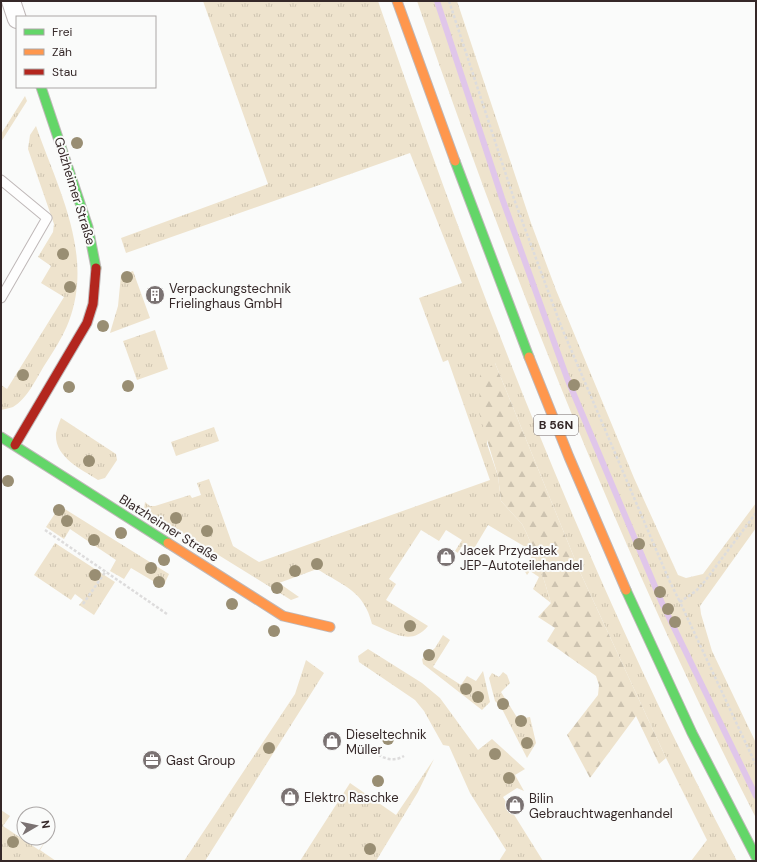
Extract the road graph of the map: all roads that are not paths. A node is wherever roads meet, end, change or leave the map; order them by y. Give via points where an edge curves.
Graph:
1 (11, 1) edge
2 (397, 1) edge
3 (16, 16) edge
4 (41, 88) edge
5 (1, 180) edge
6 (1, 298) edge
7 (1, 437) edge
8 (15, 445) junction
9 (330, 627) dead end
10 (756, 857) edge

1 - 3 street
2 - 10 main road, B 56N via 484,242 572,467 689,727
4 - 8 main road, Golzheimer Straße via 90,230 96,289 87,323
5 - 6 lane via 47,218
7 - 8 main road, Blatzheimer Straße
8 - 9 main road, Blatzheimer Straße via 283,616

